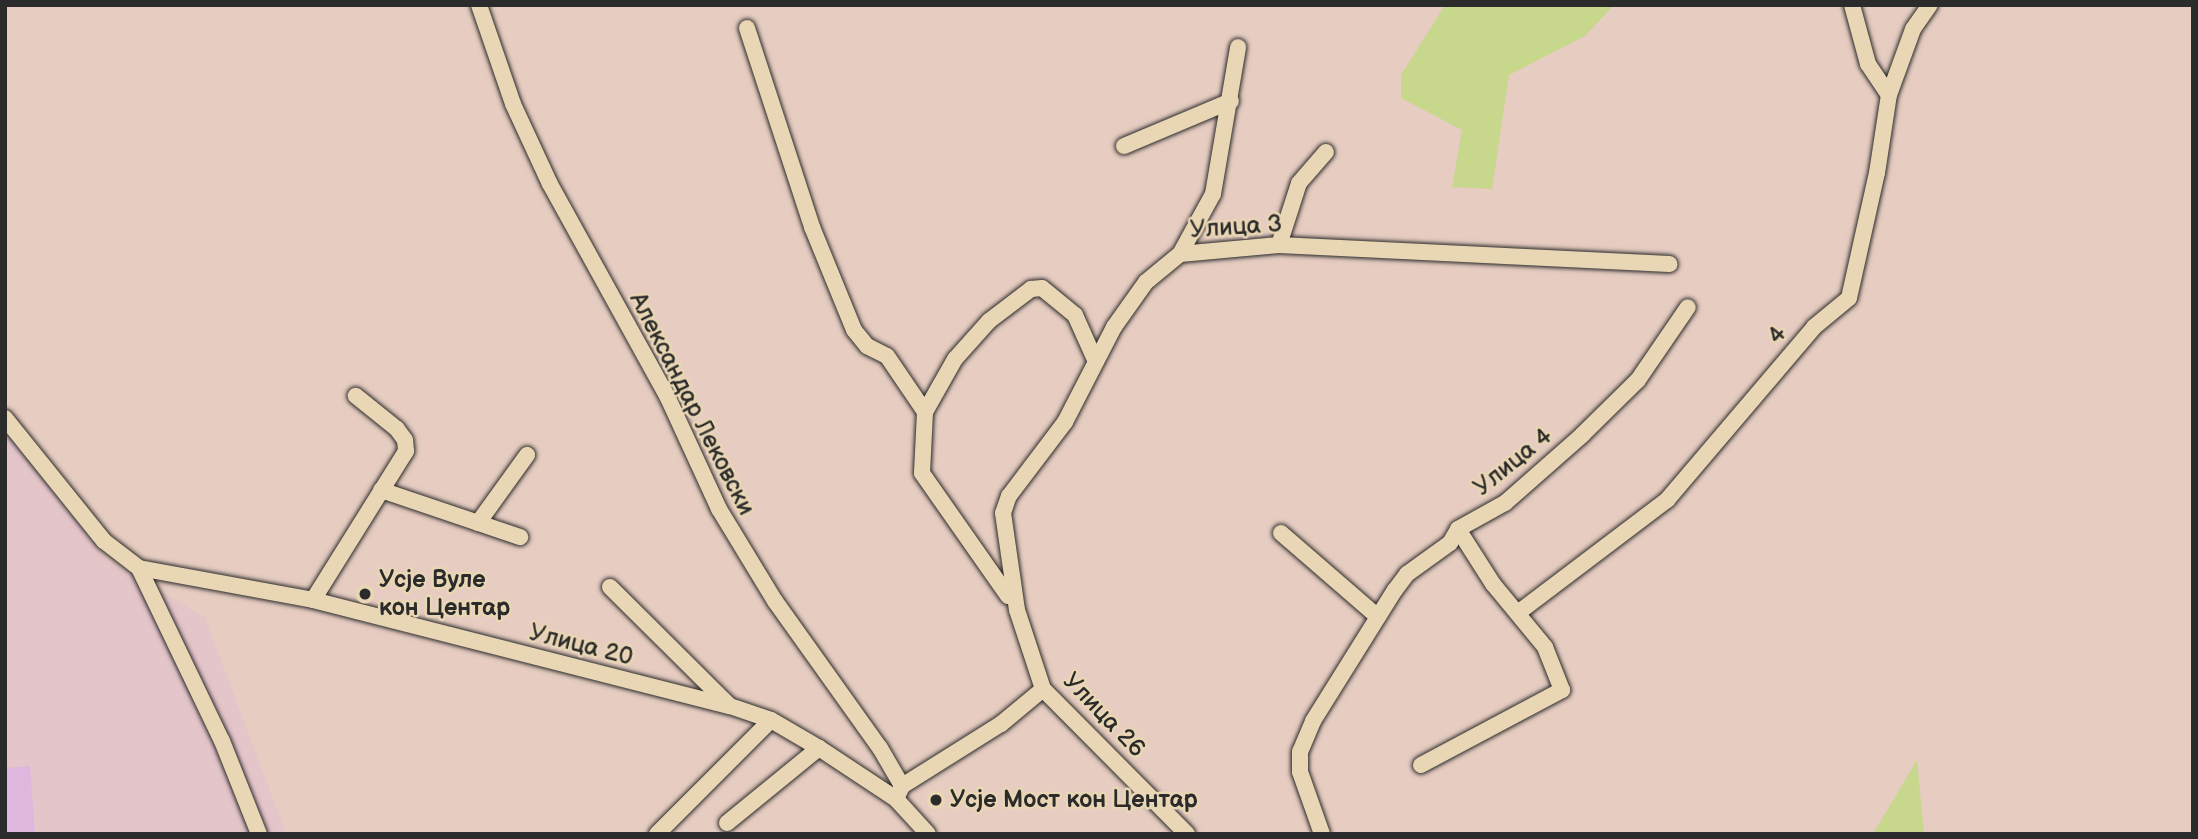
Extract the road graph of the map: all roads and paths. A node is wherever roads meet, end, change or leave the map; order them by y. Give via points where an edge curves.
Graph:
1 (479, 5) edge
2 (1852, 5) edge
3 (1930, 5) edge
4 (747, 28) dead end
5 (1238, 47) dead end
6 (1889, 95) junction
7 (1231, 101) junction
8 (1124, 146) dead end
9 (1326, 152) dead end
10 (1279, 245) junction
11 (1180, 254) junction
12 (1670, 264) dead end
13 (1688, 307) dead end
14 (1096, 362) junction
15 (356, 396) dead end
16 (925, 412) junction
17 (5, 418) edge
18 (527, 455) dead end
19 (381, 491) junction
20 (478, 523) junction
21 (1458, 529) junction
22 (1281, 533) dead end
23 (520, 537) dead end
24 (139, 568) junction
25 (610, 587) dead end
26 (313, 600) junction
27 (1017, 611) junction
28 (1520, 612) junction
29 (1378, 617) junction
30 (1044, 689) junction
31 (730, 706) junction
32 (771, 720) junction
33 (819, 748) junction
34 (1421, 765) dead end
35 (899, 793) junction
36 (727, 823) dead end
37 (259, 834) edge
38 (657, 834) edge
39 (928, 834) edge
40 (1187, 834) edge
41 (1322, 834) edge

1 - 35 street, Александар Лековски via 513,104 550,184 668,398 728,526 775,601 880,748
2 - 6 street via 1868,64
3 - 6 street, 4 via 1913,29
4 - 16 street via 813,227 854,330 867,346 887,356
5 - 7 street
6 - 28 street, 4 via 1849,298 1814,327 1667,500
7 - 8 street
7 - 11 street via 1213,194
9 - 10 street via 1299,183
10 - 11 street, Улица 3
10 - 12 street, Улица 3
11 - 14 street, Улица 3 via 1146,282
13 - 21 street, Улица 4 via 1638,380 1582,435 1505,503
14 - 16 street via 1076,315 1053,295 1031,289 989,321 955,359
14 - 27 street, Улица 3 via 1065,422 1005,504 1009,579
15 - 19 street via 405,440 406,451
16 - 27 street via 922,473
17 - 24 street, Улица 20 via 104,541
18 - 20 street via 507,476
19 - 20 street
19 - 26 street
20 - 23 street
21 - 28 street via 1493,584
21 - 29 street, Улица 4 via 1450,543 1407,574
22 - 29 street
24 - 26 street, Улица 20
24 - 37 street via 222,741
25 - 31 street
26 - 31 street, Улица 20
27 - 30 street, Улица 26
28 - 34 street via 1545,647 1562,690
29 - 41 street, Улица 4 via 1313,721 1300,752 1300,772
30 - 35 street via 1021,710
30 - 40 street, Улица 26
31 - 32 street, Улица 20
32 - 33 street, Улица 20
32 - 38 street
33 - 35 street, Улица 20
33 - 36 street
35 - 39 street, Улица 20

